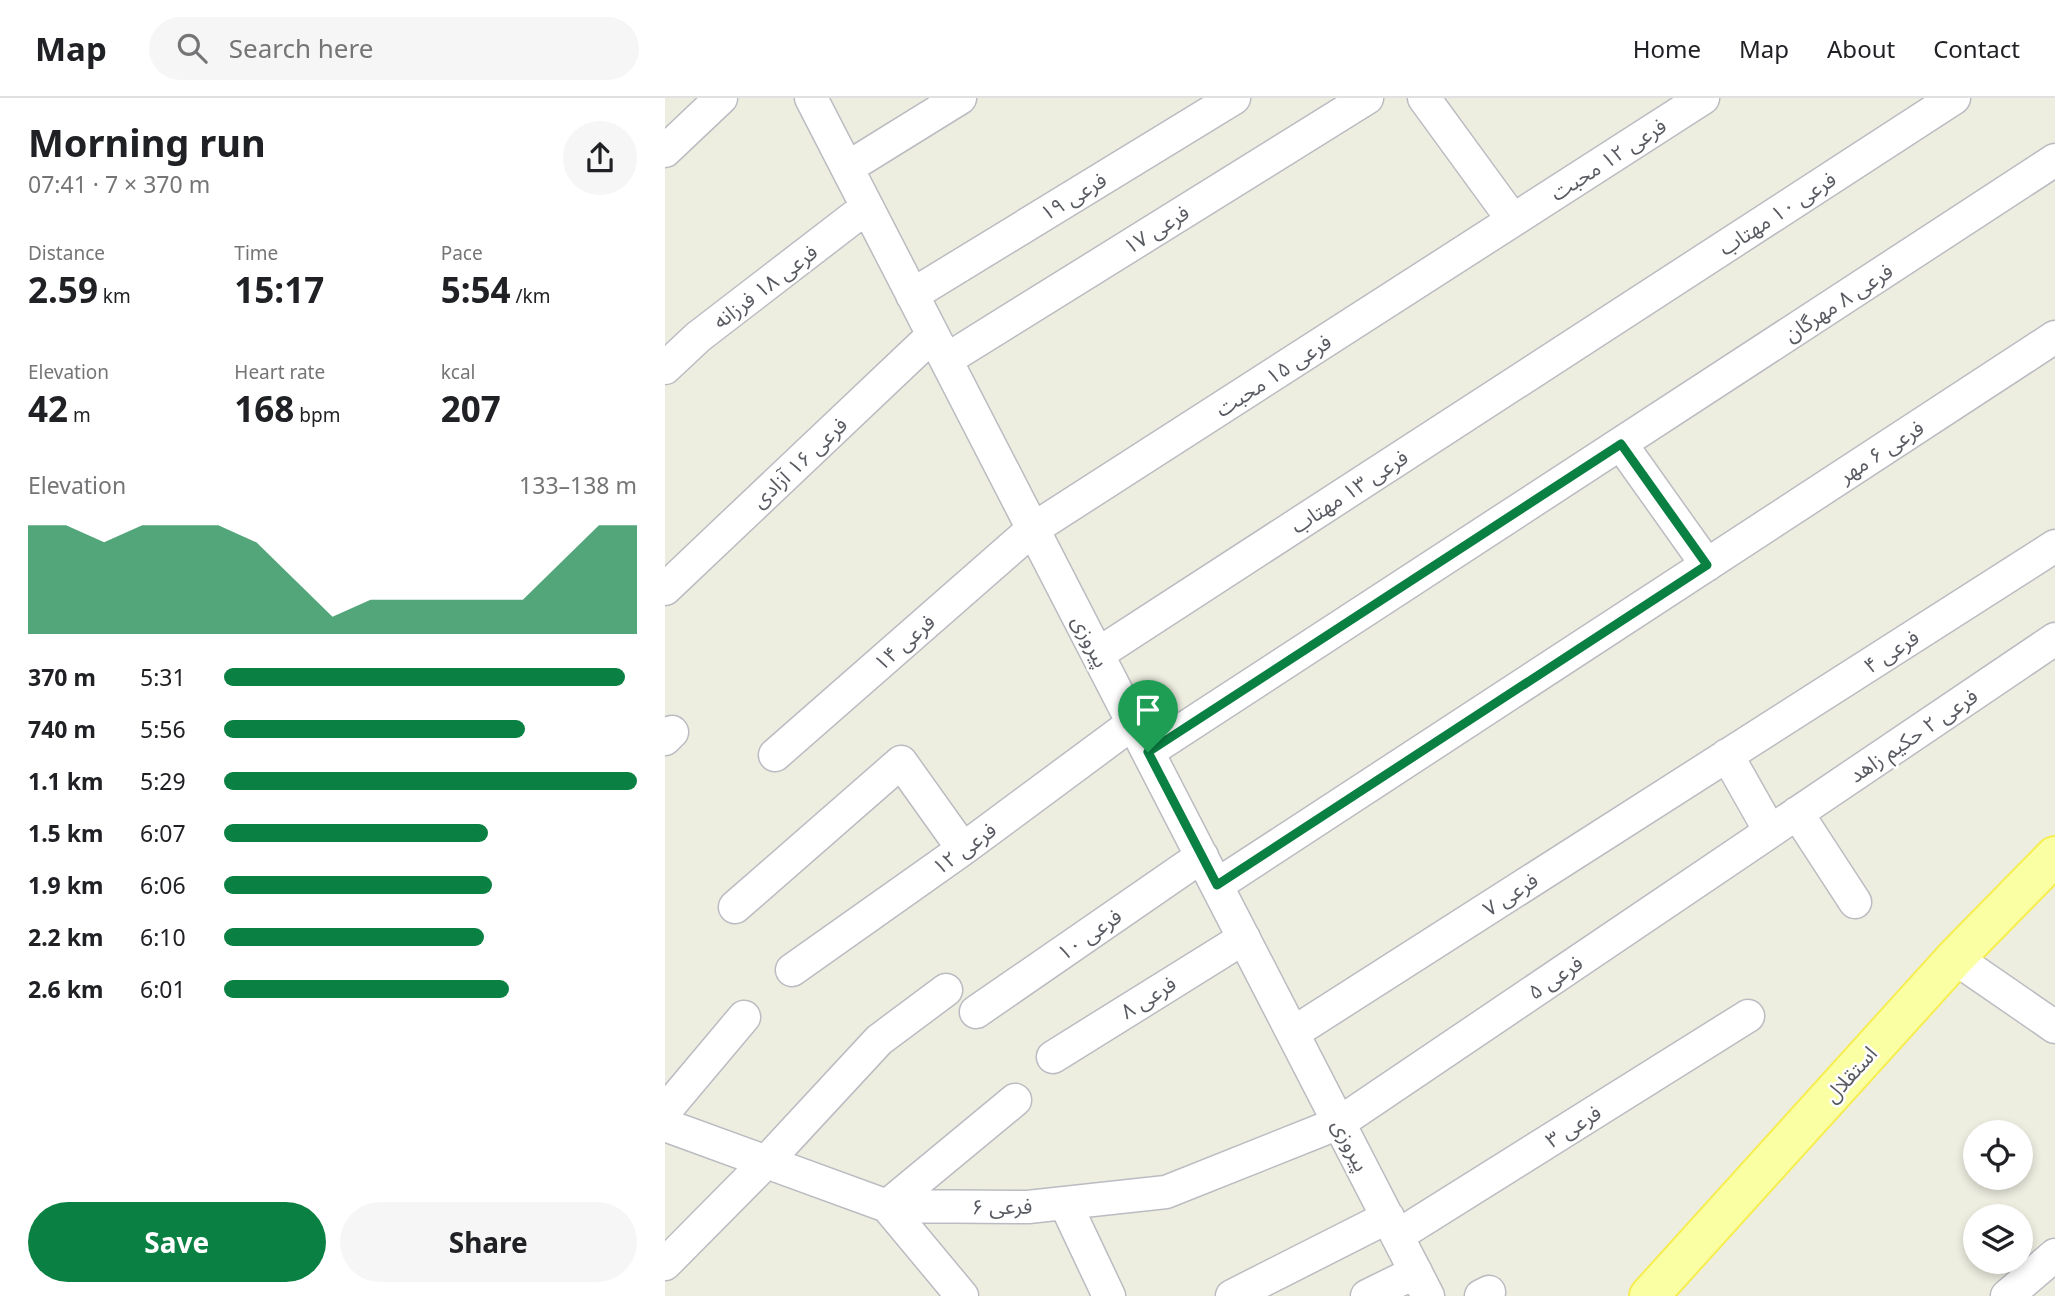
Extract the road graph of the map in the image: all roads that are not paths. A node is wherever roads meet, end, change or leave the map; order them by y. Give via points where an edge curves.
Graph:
1 (721, 98) edge
2 (811, 98) edge
3 (960, 98) edge
4 (1234, 98) edge
5 (1367, 98) edge
6 (1424, 98) edge
7 (1703, 98) edge
8 (1954, 98) edge
9 (665, 150) edge
10 (2055, 160) edge
11 (847, 168) junction
12 (867, 207) junction
13 (1513, 220) junction
14 (912, 295) junction
15 (1601, 327) joint
16 (2055, 337) edge
17 (939, 347) junction
18 (665, 368) edge
19 (1621, 444) junction
20 (1033, 529) junction
21 (2055, 546) edge
22 (1707, 565) junction
23 (665, 589) edge
24 (2055, 639) edge
25 (1098, 654) junction
26 (1133, 723) junction
27 (1148, 752) junction
28 (775, 755) dead end
29 (1727, 755) junction
30 (1797, 813) junction
31 (1770, 831) junction
32 (963, 849) junction
33 (1202, 856) junction
34 (2055, 856) edge
35 (1217, 885) junction
36 (1855, 902) dead end
37 (735, 907) dead end
38 (1244, 938) junction
39 (1955, 957) junction
40 (792, 970) dead end
41 (946, 990) dead end
42 (976, 1012) dead end
43 (1748, 1016) dead end
44 (744, 1017) dead end
45 (2055, 1027) edge
46 (1293, 1033) junction
47 (1053, 1057) dead end
48 (1015, 1100) dead end
49 (665, 1111) edge
50 (1339, 1123) junction
51 (665, 1125) edge
52 (766, 1162) junction
53 (1065, 1203) junction
54 (887, 1206) junction
55 (1393, 1226) junction
56 (2055, 1255) edge
57 (665, 1264) edge
58 (1422, 1284) edge
59 (946, 1290) edge
60 (1109, 1296) edge
61 (1232, 1296) edge
62 (1367, 1296) edge
63 (1649, 1296) edge
64 (2007, 1296) edge

1 - 9 street
2 - 11 street, پیروزی
3 - 11 street
4 - 14 street, فرعی ۱۹
5 - 17 street, فرعی ۱۷
6 - 13 street
7 - 13 street, فرعی ۱۲ محبت
8 - 15 street, فرعی ۱۰ مهتاب
10 - 19 street, فرعی ۸ مهرگان
11 - 12 street, پیروزی
12 - 14 street, پیروزی
12 - 18 street, فرعی ۱۸ فرزانه via 698,337
13 - 20 street, فرعی ۱۵ محبت
14 - 17 street, پیروزی
15 - 25 street, فرعی ۱۳ مهتاب
16 - 22 street, فرعی ۶ مهر
17 - 20 street, پیروزی
17 - 23 street, فرعی ۱۶ آزادی
19 - 22 street
19 - 27 street, فرعی ۸ مهرگان
20 - 25 street, پیروزی
20 - 28 street, فرعی ۱۴
21 - 29 street, فرعی ۴
22 - 35 street, فرعی ۶ مهر
24 - 30 street, فرعی ۲ حکیم زاهد
25 - 26 street, پیروزی
26 - 27 street, پیروزی
26 - 32 street, فرعی ۱۲
27 - 33 street, پیروزی
29 - 31 street
29 - 46 street, فرعی ۷
30 - 31 street, فرعی ۲ حکیم زاهد
30 - 36 street
31 - 50 street, فرعی ۵
32 - 37 street via 901,762
32 - 40 street, فرعی ۱۲
33 - 35 street, پیروزی
33 - 42 street, فرعی ۱۰
34 - 39 main road, استقلال
35 - 38 street, پیروزی
38 - 46 street, پیروزی
38 - 47 street, فرعی ۸
39 - 45 street
39 - 63 main road, استقلال
41 - 52 street via 879,1040
43 - 55 street, فرعی ۳
44 - 49 street
46 - 50 street, پیروزی
48 - 54 street
50 - 53 street, فرعی ۶ via 1166,1192
50 - 55 street, پیروزی
51 - 52 street, فرعی ۶
52 - 54 street, فرعی ۶
52 - 57 street
53 - 54 street, فرعی ۶
53 - 60 street
54 - 59 street
55 - 58 street, پیروزی
55 - 61 street, فرعی ۳
56 - 64 street
58 - 62 street

